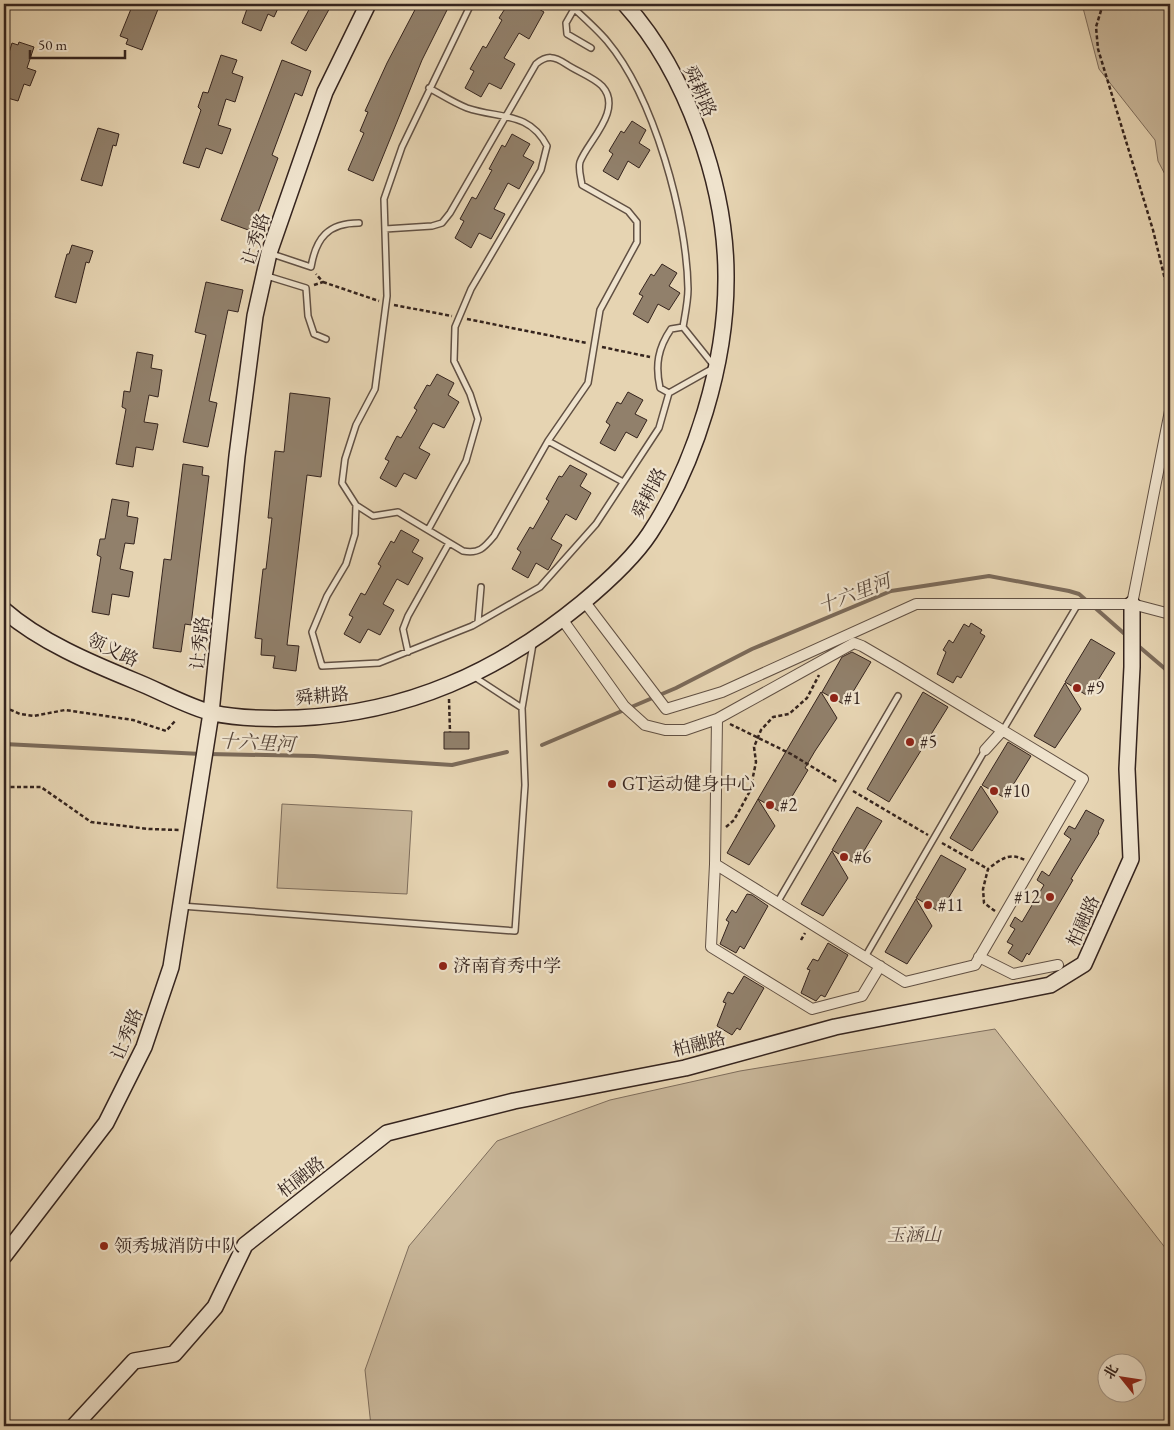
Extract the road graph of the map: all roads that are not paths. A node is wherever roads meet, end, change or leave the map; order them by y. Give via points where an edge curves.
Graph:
1 (368, 4) edge
2 (471, 4) edge
3 (569, 4) edge
4 (625, 4) edge
5 (574, 9) junction
6 (591, 48) dead end
7 (429, 88) junction
8 (505, 116) junction
9 (359, 223) dead end
10 (385, 229) junction
11 (269, 253) junction
12 (264, 274) junction
13 (683, 327) junction
14 (326, 340) dead end
15 (715, 367) junction
16 (669, 393) junction
17 (1170, 411) edge
18 (548, 441) junction
19 (623, 482) junction
20 (356, 505) junction
21 (428, 530) junction
22 (449, 543) junction
23 (481, 587) dead end
24 (584, 601) junction
25 (1078, 604) junction
26 (1132, 604) junction
27 (4, 610) edge
28 (1170, 614) edge
29 (562, 619) junction
30 (478, 622) junction
31 (533, 640) junction
32 (408, 652) junction
33 (472, 675) junction
34 (898, 696) dead end
35 (522, 708) junction
36 (211, 713) junction
37 (717, 719) junction
38 (1004, 730) junction
39 (985, 750) joint
40 (715, 864) junction
41 (777, 903) junction
42 (181, 906) junction
43 (865, 957) junction
44 (979, 957) junction
45 (1058, 965) dead end
46 (880, 966) junction
47 (4, 1256) edge
48 (74, 1426) edge

1 - 11 street, 让秀路 via 325,92
2 - 7 lane
3 - 5 lane
4 - 15 street, 舜耕路 via 678,84 692,116 716,193 725,238 726,282
5 - 6 lane via 566,23 567,34
5 - 13 lane via 608,42 637,89 660,147 682,219 688,290
7 - 8 lane via 468,108
7 - 10 lane via 402,146 384,199
8 - 10 lane via 442,223
8 - 18 lane via 536,64 544,58 554,57 602,86 607,96 607,116 580,162 582,185 628,211 637,222 638,242 600,310 588,383
8 - 21 lane via 519,120 540,133 547,146 541,170 471,289 455,327 454,361 478,419 466,460
9 - 11 lane via 344,223 324,234 314,249 311,267
10 - 20 lane via 386,303 375,389 356,425 345,459 342,483
11 - 12 street, 让秀路
12 - 14 lane via 306,288 308,316 314,334
12 - 36 street, 让秀路 via 255,316 237,456
13 - 15 lane
13 - 16 lane via 671,329 662,341 657,358 660,388
15 - 16 lane
15 - 24 street, 舜耕路 via 712,390 698,432 657,520 604,585
16 - 19 lane via 658,428
17 - 26 street
18 - 19 lane
18 - 22 lane via 494,536 483,549 474,553
19 - 30 lane via 596,524 540,587
20 - 21 lane via 373,516 398,512
20 - 32 lane via 355,534 346,564 327,596 312,632 322,666 379,663
21 - 22 lane
22 - 32 lane via 403,629
23 - 30 lane
24 - 25 street via 666,708 722,692 916,604
24 - 29 street, 舜耕路
25 - 26 street
25 - 38 lane
26 - 28 street
26 - 48 street, 柏融路 via 1127,769 1131,859 1084,964 1050,985 835,1028 685,1068 514,1102 387,1133 245,1245 215,1307 174,1354 134,1361
27 - 36 street, 领义路 via 25,629 122,676
29 - 31 street, 舜耕路
29 - 37 street via 624,706 646,725 665,730 685,730
30 - 32 lane
31 - 33 street, 舜耕路
31 - 35 lane
33 - 35 lane
33 - 36 street, 舜耕路 via 401,702 363,711 268,719
34 - 41 lane
35 - 42 lane via 525,785 515,931
36 - 42 street, 让秀路
37 - 38 street via 854,643
37 - 40 street
38 - 39 street
38 - 44 street via 1083,779
39 - 43 lane
40 - 41 street
40 - 46 street via 710,947 812,1009 862,996
41 - 43 street
42 - 47 street, 让秀路 via 171,967 144,1047 132,1072 106,1122
43 - 46 street
44 - 45 street via 1013,974
44 - 46 street via 974,965 905,982

